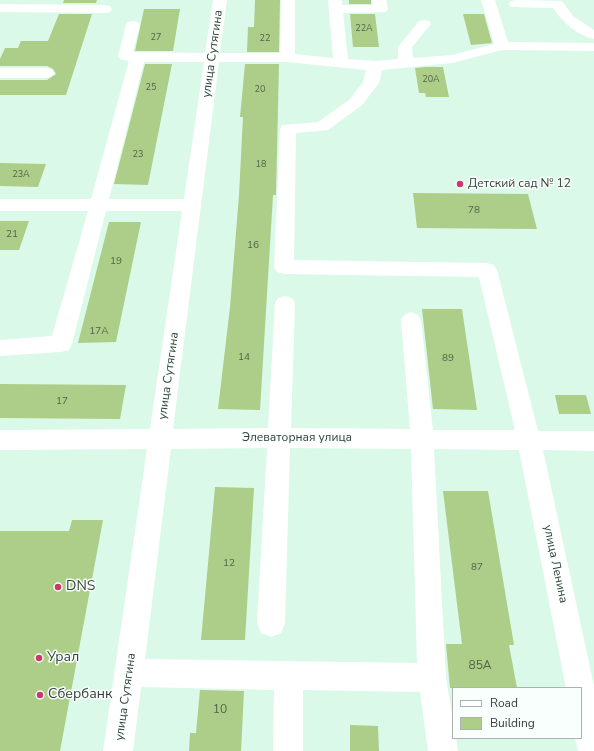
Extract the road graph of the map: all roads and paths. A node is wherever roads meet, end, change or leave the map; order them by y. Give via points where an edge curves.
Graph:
1 (220, 0) edge
2 (288, 0) edge
3 (379, 0) edge
4 (488, 0) edge
5 (516, 4) dead end
6 (335, 5) edge
7 (0, 8) edge
8 (105, 8) dead end
9 (424, 24) dead end
10 (133, 25) dead end
11 (594, 35) edge
12 (502, 46) junction
13 (594, 47) edge
14 (138, 57) junction
15 (213, 57) junction
16 (287, 58) junction
17 (341, 63) junction
18 (406, 63) junction
19 (375, 66) junction
20 (0, 73) edge
21 (47, 73) dead end
22 (192, 205) junction
23 (0, 206) edge
24 (98, 206) junction
25 (285, 303) dead end
26 (411, 320) dead end
27 (0, 348) edge
28 (279, 438) junction
29 (161, 439) junction
30 (422, 439) junction
31 (0, 440) edge
32 (529, 441) junction
33 (594, 441) edge
34 (271, 623) dead end
35 (129, 673) junction
36 (289, 676) junction
37 (432, 678) junction
38 (580, 687) edge
39 (582, 696) edge
40 (118, 751) edge
41 (288, 751) edge
42 (443, 751) edge
43 (593, 751) edge

1 - 15 street, улица Сутягина
2 - 16 street
3 - 6 street via 381,9
4 - 12 street
5 - 11 street via 557,4 563,15 580,29
6 - 17 street
7 - 8 street
9 - 18 street via 405,47
10 - 14 street via 125,56
12 - 13 street
12 - 18 street via 452,59
14 - 15 street
14 - 24 street
15 - 16 street
15 - 22 street, улица Сутягина
16 - 17 street
17 - 19 street
18 - 19 street
19 - 32 street, улица Ленина via 371,83 356,102 322,126 288,129 284,267 487,270
20 - 21 street
22 - 24 street
22 - 29 street, улица Сутягина
23 - 24 street
24 - 27 street via 62,344
25 - 28 street
26 - 30 street
28 - 29 street, Элеваторная улица
28 - 30 street, Элеваторная улица
28 - 34 street
29 - 31 street, Элеваторная улица
29 - 35 street, улица Сутягина
30 - 32 street, Элеваторная улица
30 - 37 street
32 - 33 street, Элеваторная улица
32 - 38 street, улица Ленина
35 - 36 street
35 - 40 street, улица Сутягина
36 - 37 street
36 - 41 street
37 - 42 street
39 - 43 street

